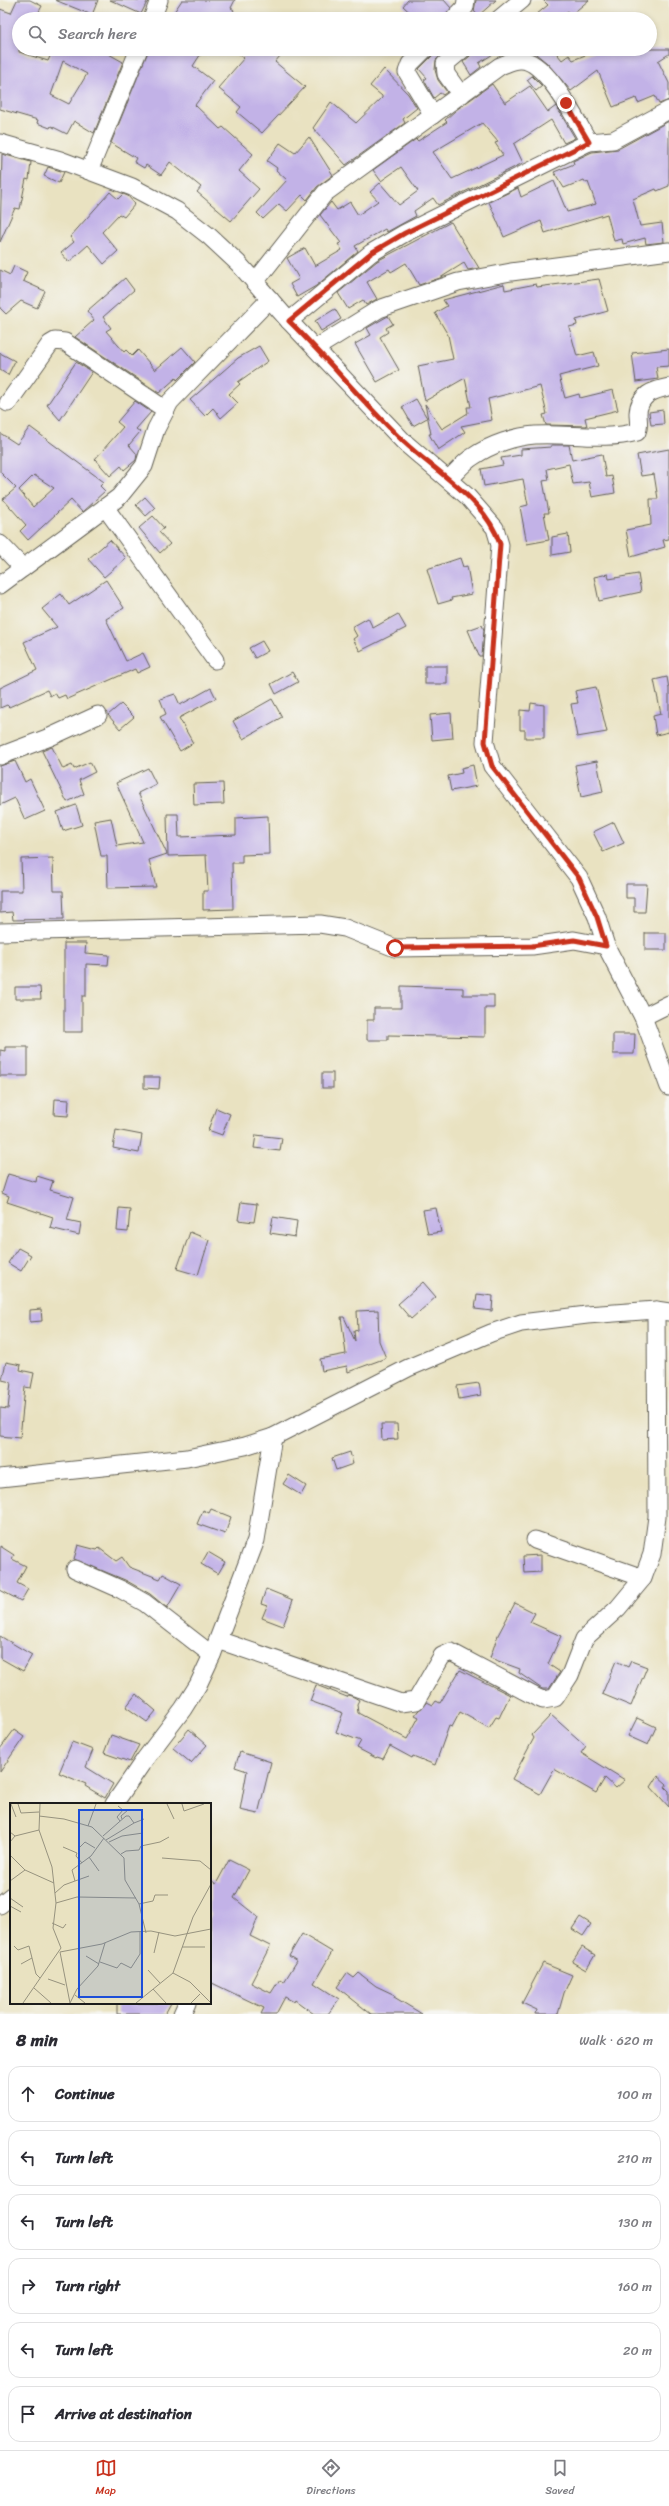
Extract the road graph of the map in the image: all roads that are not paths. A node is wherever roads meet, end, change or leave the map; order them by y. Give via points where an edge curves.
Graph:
1 (159, 0) edge
2 (466, 0) edge
3 (522, 0) edge
4 (155, 12) edge
5 (460, 12) edge
6 (507, 12) edge
7 (136, 56) edge
8 (418, 56) edge
9 (455, 56) edge
10 (461, 95) junction
11 (669, 110) edge
12 (433, 115) junction
13 (589, 142) junction
14 (0, 143) edge
15 (89, 171) junction
16 (669, 251) edge
17 (255, 282) junction
18 (270, 299) junction
19 (289, 321) junction
20 (316, 348) junction
21 (669, 387) edge
22 (8, 403) dead end
23 (166, 410) junction
24 (449, 479) junction
25 (105, 507) junction
26 (0, 544) edge
27 (23, 568) junction
28 (0, 585) edge
29 (214, 660) dead end
30 (98, 715) dead end
31 (0, 756) edge
32 (0, 932) edge
33 (606, 946) junction
34 (669, 1004) edge
35 (643, 1017) junction
36 (669, 1087) edge
37 (662, 1311) edge
38 (273, 1437) junction
39 (0, 1478) edge
40 (535, 1540) dead end
41 (75, 1569) dead end
42 (643, 1578) junction
43 (215, 1648) junction
44 (115, 1803) edge
45 (10, 1897) edge
46 (0, 1905) edge
47 (187, 2004) edge
48 (182, 2014) edge

1 - 4 street
2 - 5 street via 465,7
3 - 6 street
7 - 15 street
8 - 12 street via 410,64 407,72
9 - 10 street via 445,64 446,74
10 - 12 street
10 - 13 street via 500,66 521,60 539,66 566,103
11 - 13 street via 612,140
12 - 17 street via 325,194
13 - 19 street via 405,233 371,253
14 - 15 street
15 - 17 street via 132,187 177,211 209,236
16 - 20 street via 511,272 458,282 379,309
17 - 18 street
18 - 19 street
18 - 23 street via 170,402
19 - 20 street
20 - 24 street via 404,442
21 - 24 street via 649,393 642,399 638,413 640,427 637,432 626,435 577,437 534,435 504,442 474,456
22 - 23 street via 50,344 65,342
23 - 25 street via 156,429 144,466 134,481
24 - 33 street via 495,528 500,544 485,735 487,754 492,766 579,878 597,917
25 - 27 street
25 - 29 street
26 - 27 street
27 - 28 street
30 - 31 street
32 - 33 street via 320,924 345,928 395,948 532,946 574,940
33 - 35 street
34 - 35 street
35 - 36 street
37 - 38 street via 556,1317 521,1323 408,1368
37 - 42 street via 657,1517 655,1542
38 - 39 street via 245,1446 187,1458
38 - 43 street via 256,1540
40 - 42 street
41 - 43 street via 145,1603
42 - 43 street via 618,1608 584,1639 561,1692 550,1700 536,1697 452,1652 442,1656 416,1701 406,1703
43 - 44 street via 198,1685 183,1709
45 - 46 street
47 - 48 street

